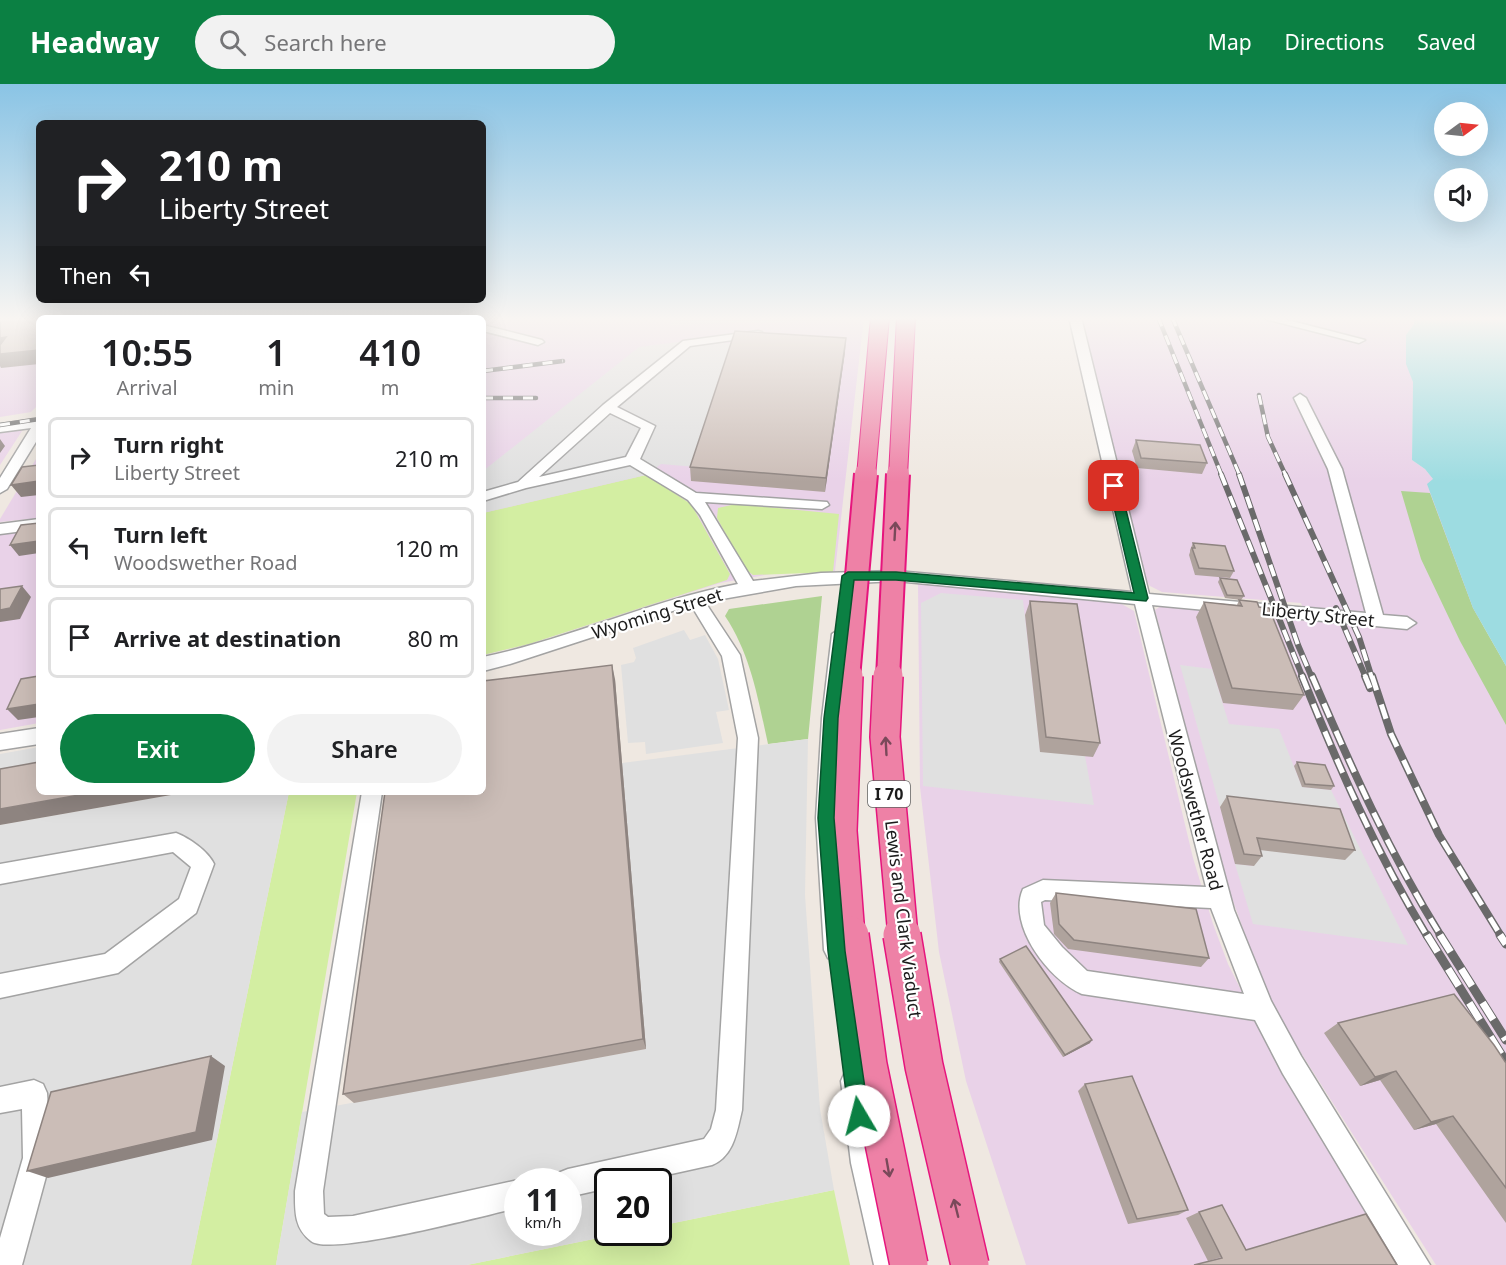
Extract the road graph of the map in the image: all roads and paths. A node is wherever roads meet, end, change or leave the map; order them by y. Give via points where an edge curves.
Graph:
1 (652, 372) edge
2 (868, 372) edge
3 (875, 372) edge
4 (903, 372) edge
5 (1088, 372) edge
6 (1300, 398) dead end
7 (608, 408) junction
8 (0, 428) edge
9 (36, 428) edge
10 (36, 428) edge
11 (36, 430) edge
12 (0, 439) edge
13 (632, 460) junction
14 (34, 467) edge
15 (12, 470) junction
16 (522, 485) junction
17 (0, 489) edge
18 (486, 496) edge
19 (693, 497) junction
20 (822, 505) dead end
21 (36, 524) edge
22 (0, 529) edge
23 (848, 576) junction
24 (870, 576) joint
25 (749, 588) junction
26 (1142, 598) junction
27 (695, 599) junction
28 (1376, 620) junction
29 (1407, 623) dead end
30 (486, 663) edge
31 (36, 736) edge
32 (0, 742) edge
33 (372, 795) edge
34 (0, 874) edge
35 (1219, 898) junction
36 (0, 986) edge
37 (1262, 1009) junction
38 (0, 1100) edge
39 (582, 1180) edge
40 (504, 1197) edge
41 (7, 1265) edge
42 (889, 1265) edge
43 (909, 1265) edge
44 (970, 1265) edge
45 (1415, 1265) edge

1 - 7 street
2 - 23 street
3 -> 43 highway, I 70, bridge via 848,679 843,861 856,993
44 -> 4 highway, Lewis and Clark Viaduct / I 70, bridge via 911,997 885,737
5 - 26 street, Woodswether Road
6 - 28 street via 1335,469
7 - 13 street via 648,426
7 - 16 street
8 - 9 street
10 - 12 street
11 - 15 street
13 - 16 street
13 - 19 street
14 - 15 street
15 - 17 street
16 - 18 street
19 - 20 street
19 - 25 street
21 - 22 street
23 - 24 street, Wyoming Street
23 - 25 street, Wyoming Street
23 - 42 street via 831,718 826,818 836,951 865,1164
24 - 26 street, Liberty Street
25 - 27 street, Wyoming Street
26 - 28 street, Liberty Street
26 - 35 street, Woodswether Road
27 - 30 street, Wyoming Street via 554,647
27 - 39 street via 732,655 748,738 729,1110 723,1135 712,1151
28 - 29 street, Liberty Street
31 - 32 street
33 - 40 street via 309,1191 310,1220 322,1232 353,1230
34 - 36 street via 176,842 203,864 188,906 110,965
35 - 37 street, Woodswether Road
35 - 37 street via 1043,890 1031,896 1028,904 1040,941 1082,982
37 - 45 street, Woodswether Road
38 - 41 street via 34,1093 37,1158

